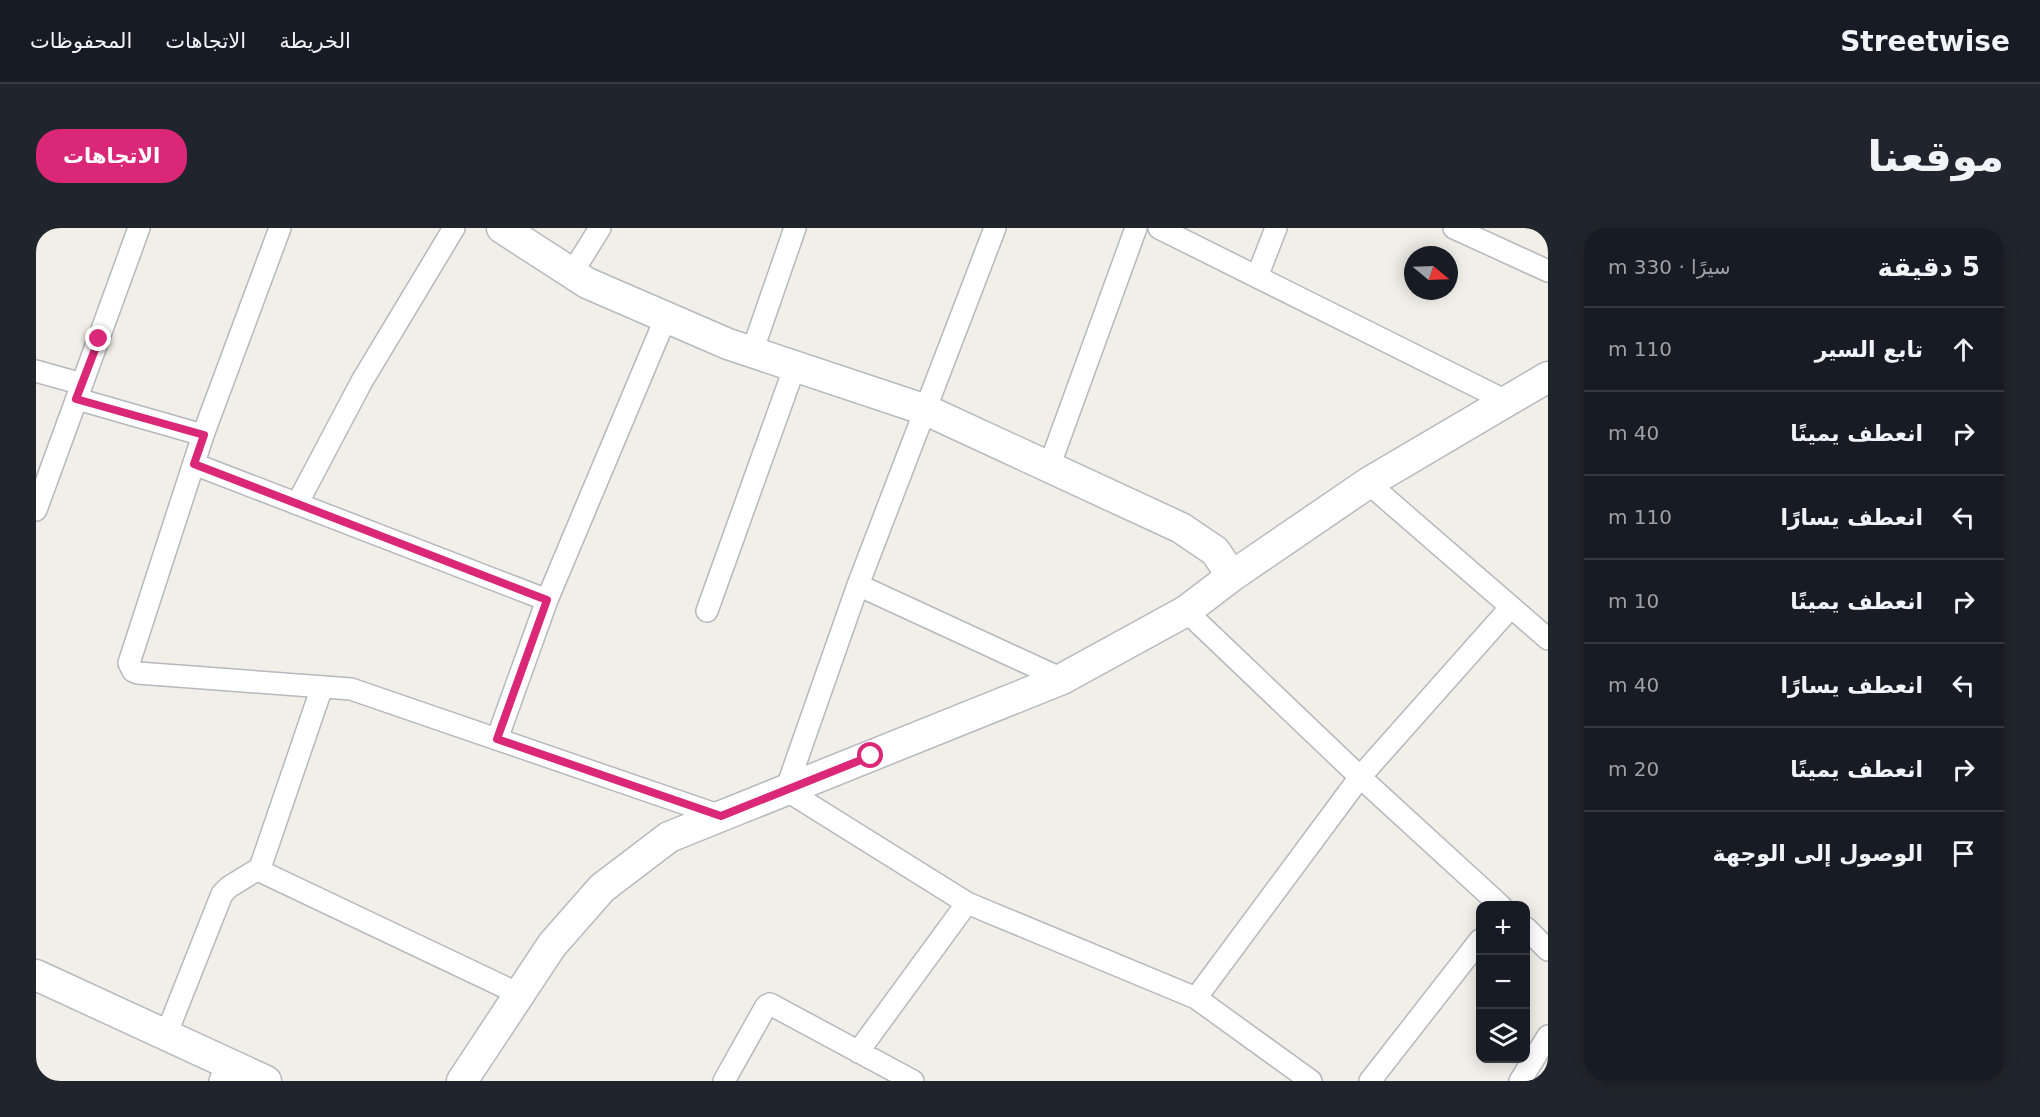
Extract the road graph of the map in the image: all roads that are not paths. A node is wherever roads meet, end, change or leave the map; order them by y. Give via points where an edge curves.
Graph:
1 (139, 228) edge
2 (280, 228) edge
3 (454, 228) edge
4 (502, 228) edge
5 (600, 228) edge
6 (795, 228) edge
7 (995, 228) edge
8 (1136, 228) edge
9 (1158, 228) edge
10 (1276, 228) edge
11 (1454, 228) edge
12 (1487, 235) edge
13 (1548, 272) edge
14 (572, 273) junction
15 (1257, 277) junction
16 (666, 317) junction
17 (752, 352) junction
18 (795, 366) junction
19 (36, 370) edge
20 (1545, 381) edge
21 (79, 392) junction
22 (1506, 401) junction
23 (926, 410) junction
24 (204, 435) junction
25 (194, 464) junction
26 (1049, 467) junction
27 (1368, 483) junction
28 (297, 504) junction
29 (36, 510) edge
30 (1232, 576) junction
31 (858, 585) junction
32 (547, 600) junction
33 (1511, 607) junction
34 (707, 611) dead end
35 (1186, 611) junction
36 (1548, 639) edge
37 (1062, 679) junction
38 (322, 687) junction
39 (497, 739) junction
40 (1360, 777) junction
41 (786, 790) junction
42 (721, 816) junction
43 (258, 870) junction
44 (1496, 901) edge
45 (967, 903) junction
46 (1530, 932) edge
47 (1476, 945) edge
48 (1548, 950) edge
49 (36, 975) edge
50 (519, 994) junction
51 (1196, 999) junction
52 (166, 1035) junction
53 (1548, 1036) edge
54 (858, 1052) junction
55 (223, 1072) edge
56 (906, 1080) edge
57 (266, 1081) edge
58 (462, 1081) edge
59 (724, 1081) edge
60 (1311, 1081) edge
61 (1370, 1081) edge
62 (1520, 1081) edge

1 - 21 street
2 - 24 street
3 - 28 street via 362,381
4 - 14 street
5 - 14 street
6 - 17 street
7 - 23 street
8 - 26 street
9 - 15 street
10 - 15 street
11 - 12 street
12 - 13 street
14 - 16 street
15 - 22 street
16 - 17 street
16 - 32 street
17 - 18 street
18 - 23 street
18 - 34 street
19 - 21 street
20 - 22 street
21 - 24 street
21 - 29 street
22 - 27 street
23 - 26 street
23 - 31 street
24 - 25 street
25 - 28 street
25 - 38 street via 129,663 133,671
26 - 30 street via 1181,528 1215,551
27 - 30 street
27 - 33 street
28 - 32 street
30 - 35 street
31 - 37 street
31 - 41 street
32 - 39 street
33 - 36 street
33 - 40 street
35 - 37 street
35 - 40 street
37 - 41 street
38 - 39 street via 351,689
38 - 43 street
39 - 42 street
40 - 44 street
40 - 51 street
41 - 42 street
41 - 45 street
42 - 50 street via 669,837 602,888 552,945
43 - 50 street
43 - 52 street via 222,894
45 - 51 street
45 - 54 street
46 - 48 street
47 - 61 street
49 - 52 street
50 - 58 street
51 - 60 street
52 - 55 street
53 - 62 street
54 - 56 street
54 - 59 street via 770,1004
55 - 57 street

